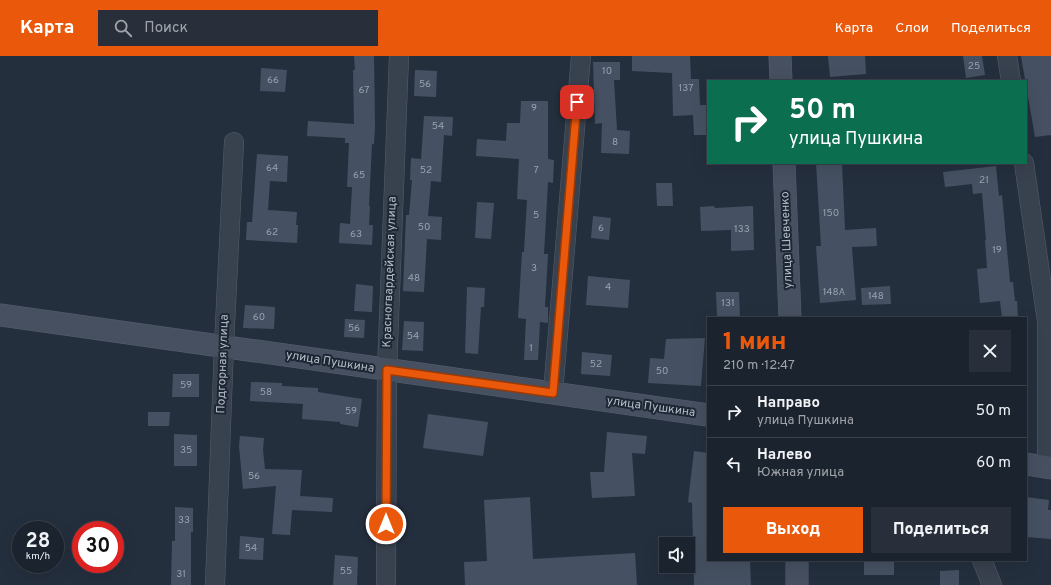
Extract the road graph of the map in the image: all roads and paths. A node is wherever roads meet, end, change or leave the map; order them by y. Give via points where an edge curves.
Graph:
1 (399, 56) edge
2 (581, 56) edge
3 (780, 56) edge
4 (1007, 56) edge
5 (781, 80) edge
6 (1011, 80) edge
7 (234, 142) dead end
8 (784, 164) edge
9 (1024, 164) edge
10 (0, 315) edge
11 (790, 317) edge
12 (224, 346) junction
13 (387, 370) junction
14 (553, 393) junction
15 (707, 415) edge
16 (1041, 466) edge
17 (797, 561) edge
18 (982, 561) edge
19 (215, 585) edge
20 (386, 585) edge
21 (797, 585) edge
22 (992, 585) edge

1 - 13 street, Красногвардейская улица
2 - 14 street
3 - 5 street
4 - 6 street
7 - 12 street, Подгорная улица
8 - 11 street, улица Шевченко
9 - 16 street via 1047,321
10 - 12 street, улица Пушкина
12 - 13 street, улица Пушкина
12 - 19 street, Подгорная улица
13 - 14 street, улица Пушкина
13 - 20 street, Красногвардейская улица
14 - 15 street, улица Пушкина
17 - 21 street
18 - 22 street

